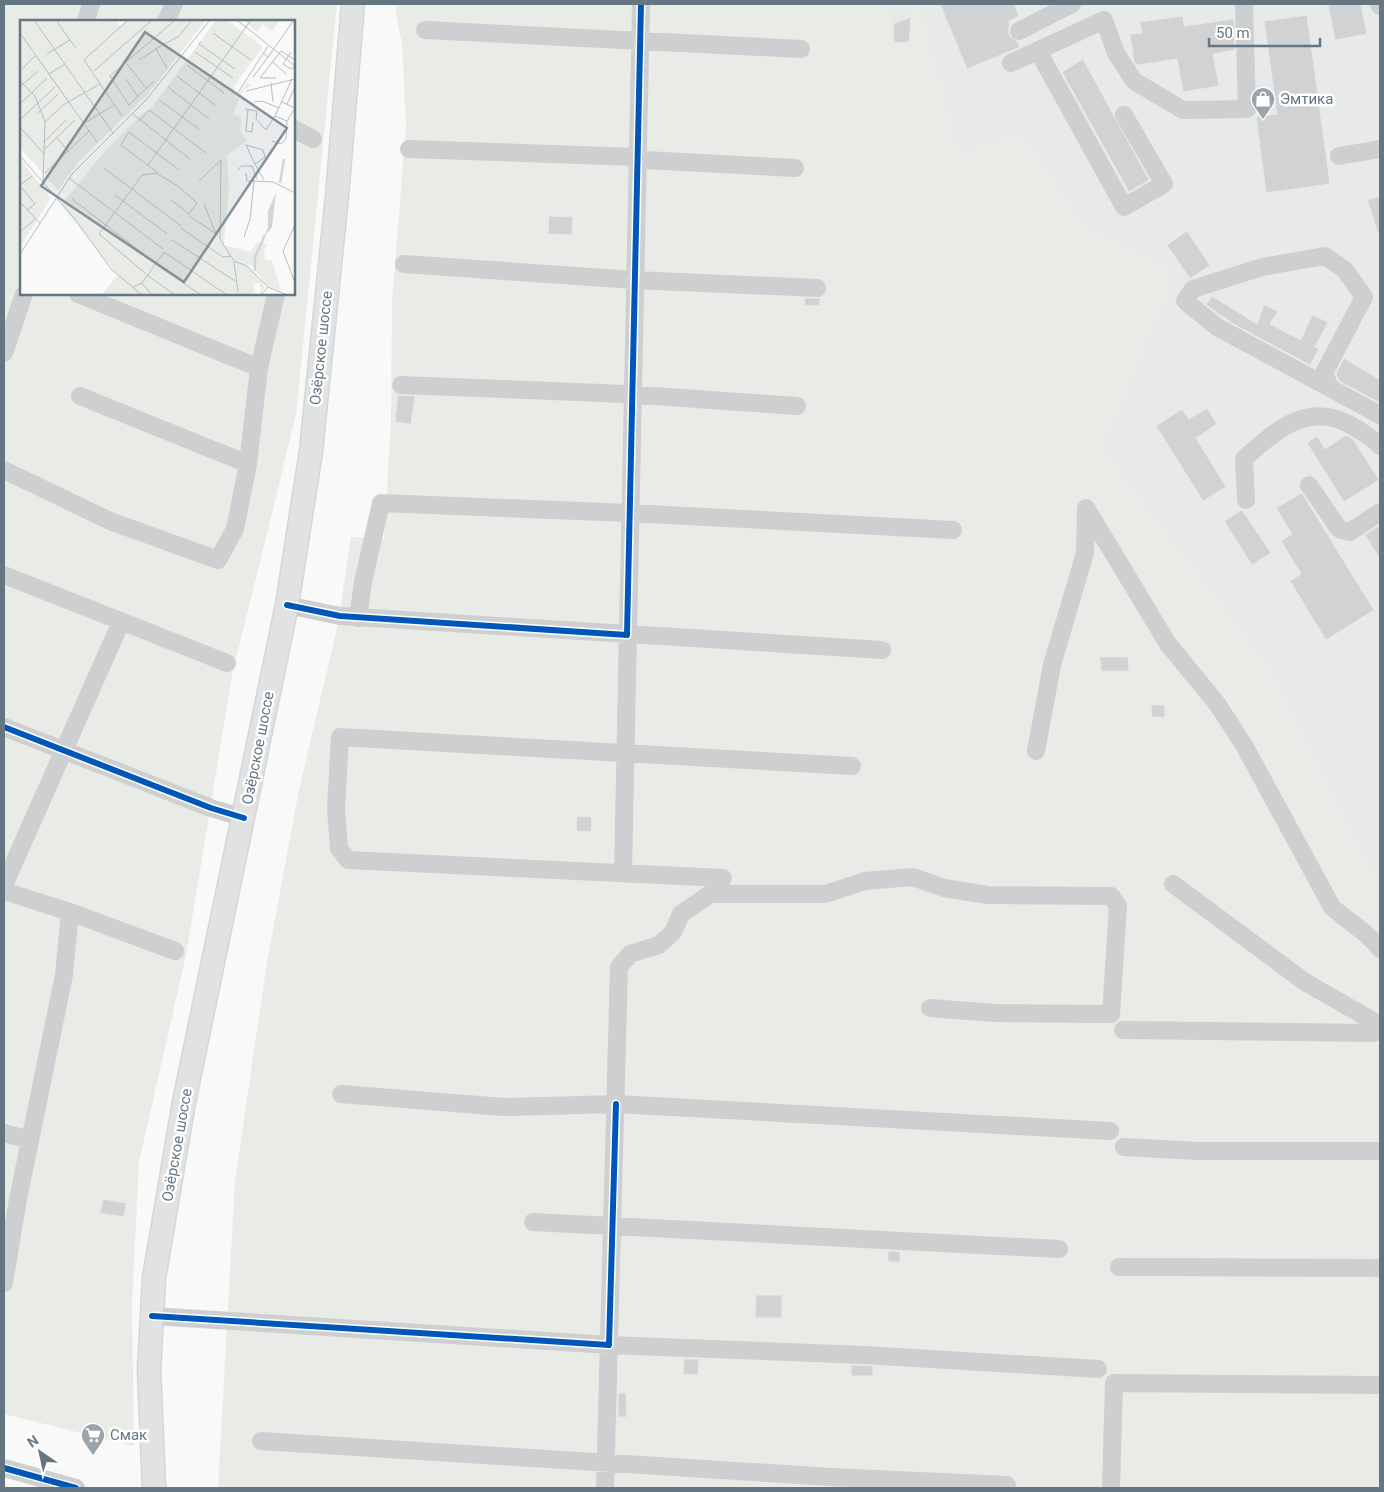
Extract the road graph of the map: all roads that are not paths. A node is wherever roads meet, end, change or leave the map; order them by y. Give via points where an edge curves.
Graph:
1 (91, 4) edge
2 (174, 4) edge
3 (353, 4) edge
4 (640, 4) edge
5 (1072, 4) edge
6 (1244, 4) edge
7 (86, 20) edge
8 (166, 20) edge
9 (1085, 28) junction
10 (425, 30) dead end
11 (1019, 31) dead end
12 (640, 42) junction
13 (801, 49) dead end
14 (1038, 51) junction
15 (1011, 63) dead end
16 (1124, 115) dead end
17 (295, 130) edge
18 (313, 138) dead end
19 (409, 149) dead end
20 (1380, 149) edge
21 (1339, 156) dead end
22 (637, 157) junction
23 (795, 168) dead end
24 (404, 264) dead end
25 (634, 280) junction
26 (817, 288) dead end
27 (24, 295) edge
28 (80, 295) edge
29 (276, 295) edge
30 (4, 353) edge
31 (259, 368) junction
32 (401, 385) dead end
33 (1330, 386) junction
34 (632, 395) junction
35 (80, 396) dead end
36 (797, 406) dead end
37 (1380, 415) edge
38 (1380, 446) edge
39 (248, 464) junction
40 (4, 470) edge
41 (1310, 485) dead end
42 (1246, 500) dead end
43 (1380, 512) edge
44 (630, 513) junction
45 (953, 530) dead end
46 (4, 575) edge
47 (287, 605) junction
48 (358, 618) junction
49 (121, 622) junction
50 (627, 635) junction
51 (882, 650) dead end
52 (227, 663) dead end
53 (4, 727) edge
54 (64, 750) junction
55 (1036, 752) dead end
56 (624, 754) junction
57 (852, 766) dead end
58 (244, 818) junction
59 (622, 872) junction
60 (724, 878) dead end
61 (1173, 884) dead end
62 (4, 885) edge
63 (4, 891) edge
64 (70, 912) junction
65 (1380, 949) edge
66 (175, 951) dead end
67 (930, 1008) dead end
68 (1380, 1025) edge
69 (1123, 1030) dead end
70 (1380, 1030) edge
71 (341, 1094) dead end
72 (616, 1104) junction
73 (1110, 1131) dead end
74 (4, 1134) edge
75 (30, 1140) junction
76 (1124, 1147) dead end
77 (1380, 1151) edge
78 (532, 1222) dead end
79 (613, 1225) junction
80 (1059, 1249) dead end
81 (1119, 1266) dead end
82 (1380, 1268) edge
83 (4, 1283) edge
84 (152, 1316) junction
85 (609, 1345) junction
86 (1098, 1369) dead end
87 (1380, 1385) edge
88 (261, 1441) dead end
89 (605, 1463) junction
90 (4, 1468) edge
91 (1007, 1485) dead end
92 (76, 1488) edge
93 (154, 1488) edge
94 (604, 1488) edge
95 (1111, 1488) edge

1 - 7 street
2 - 8 street
3 - 47 main road, Озёрское шоссе via 311,451
4 - 12 street
5 - 9 street
5 - 11 street
6 - 9 street via 1247,109 1183,110 1134,81 1116,53 1104,20
9 - 14 street
10 - 12 street
12 - 13 street
12 - 22 street
14 - 15 street
14 - 16 street via 1124,206 1164,184
17 - 18 street
19 - 22 street
20 - 21 street
22 - 23 street via 644,160
22 - 25 street
24 - 25 street
25 - 26 street
25 - 34 street
27 - 30 street
28 - 31 street
29 - 31 street
31 - 39 street
32 - 34 street
33 - 33 street via 1324,373 1364,297 1345,270 1324,256 1262,267 1201,286 1193,289 1185,301 1217,327
33 - 37 street
34 - 36 street
34 - 44 street
35 - 39 street
38 - 42 street via 1346,421 1317,415 1291,422 1244,459
39 - 40 street via 235,529 218,560 110,520
41 - 43 street via 1339,530 1350,532
44 - 45 street
44 - 48 street via 381,503
44 - 50 street
46 - 49 street
47 - 48 street
47 - 58 main road, Озёрское шоссе
48 - 50 street
49 - 52 street
49 - 54 street
50 - 51 street
50 - 56 street
53 - 54 street
54 - 58 street
54 - 62 street
55 - 65 street via 1052,665 1085,553 1086,508 1168,644 1218,706 1245,748 1332,907
56 - 57 street
56 - 59 street
56 - 59 street via 340,737 336,809 339,848 348,860
58 - 84 main road, Озёрское шоссе via 184,1102 158,1253
59 - 60 street
61 - 68 street via 1305,982
63 - 64 street
64 - 66 street
64 - 75 street via 64,975
67 - 72 street via 1112,1014 1118,906 1111,896 988,895 944,888 913,877 865,881 825,894 710,894 681,914 673,932 659,945 630,954 619,967
69 - 70 street via 1373,1033
71 - 72 street via 504,1107
72 - 73 street
72 - 79 street
74 - 75 street
75 - 83 street
76 - 77 street via 1197,1151
78 - 79 street
79 - 80 street
79 - 85 street
81 - 82 street
84 - 85 street
84 - 93 main road, Озёрское шоссе via 149,1370
85 - 86 street via 864,1355
85 - 89 street
87 - 95 street via 1114,1382
88 - 89 street
89 - 91 street
89 - 94 street
90 - 92 street

